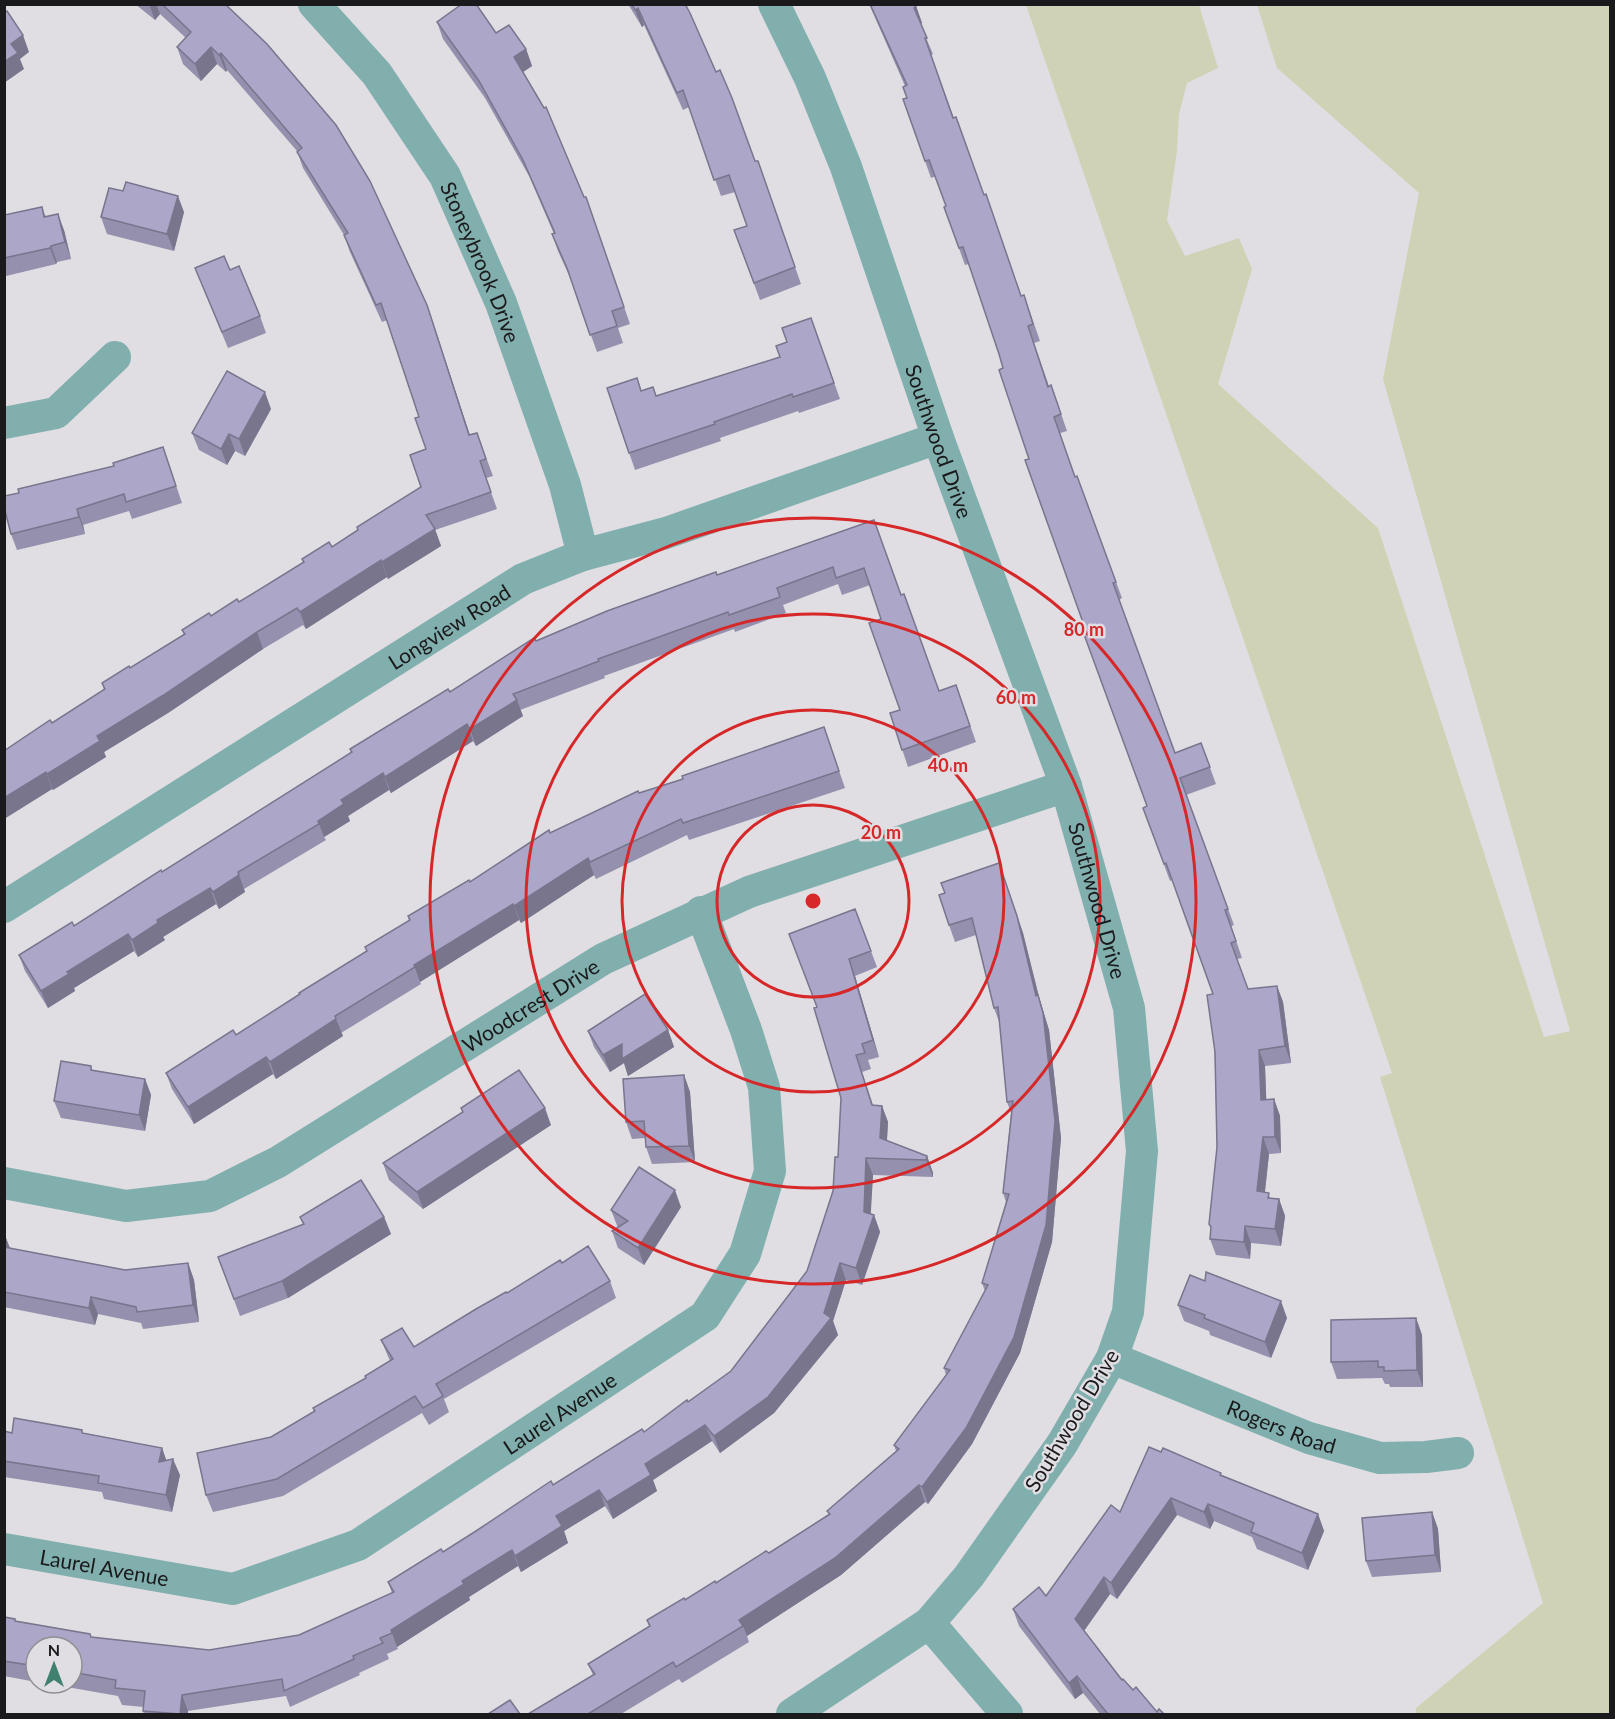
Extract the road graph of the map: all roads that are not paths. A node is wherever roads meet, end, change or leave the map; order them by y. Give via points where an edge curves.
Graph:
1 (314, 4) edge
2 (774, 4) edge
3 (115, 357) dead end
4 (4, 423) edge
5 (938, 438) junction
6 (583, 555) junction
7 (1066, 786) junction
8 (4, 907) edge
9 (701, 912) junction
10 (4, 1183) edge
11 (1112, 1358) junction
12 (1458, 1453) dead end
13 (4, 1549) edge
14 (929, 1623) junction
15 (792, 1714) edge
16 (1007, 1714) edge

1 - 6 street, Stoneybrook Drive via 377,74 445,176 501,303 565,485
2 - 5 street, Southwood Drive via 810,78 846,167
3 - 4 street via 56,413
5 - 6 street, Longview Road via 666,533
5 - 7 street, Southwood Drive
6 - 8 street, Longview Road via 523,579
7 - 9 street, Woodcrest Drive via 749,892
7 - 11 street, Southwood Drive via 1129,1008 1142,1151 1128,1312
9 - 10 street, Woodcrest Drive via 603,959 278,1162 210,1196 126,1206
9 - 13 street, Laurel Avenue via 764,1087 770,1171 745,1254 705,1317 358,1545 233,1589
11 - 12 street, Rogers Road via 1309,1438 1380,1458
11 - 14 street, Southwood Drive via 1062,1444 969,1576
14 - 15 street, Southwood Drive
14 - 16 street

